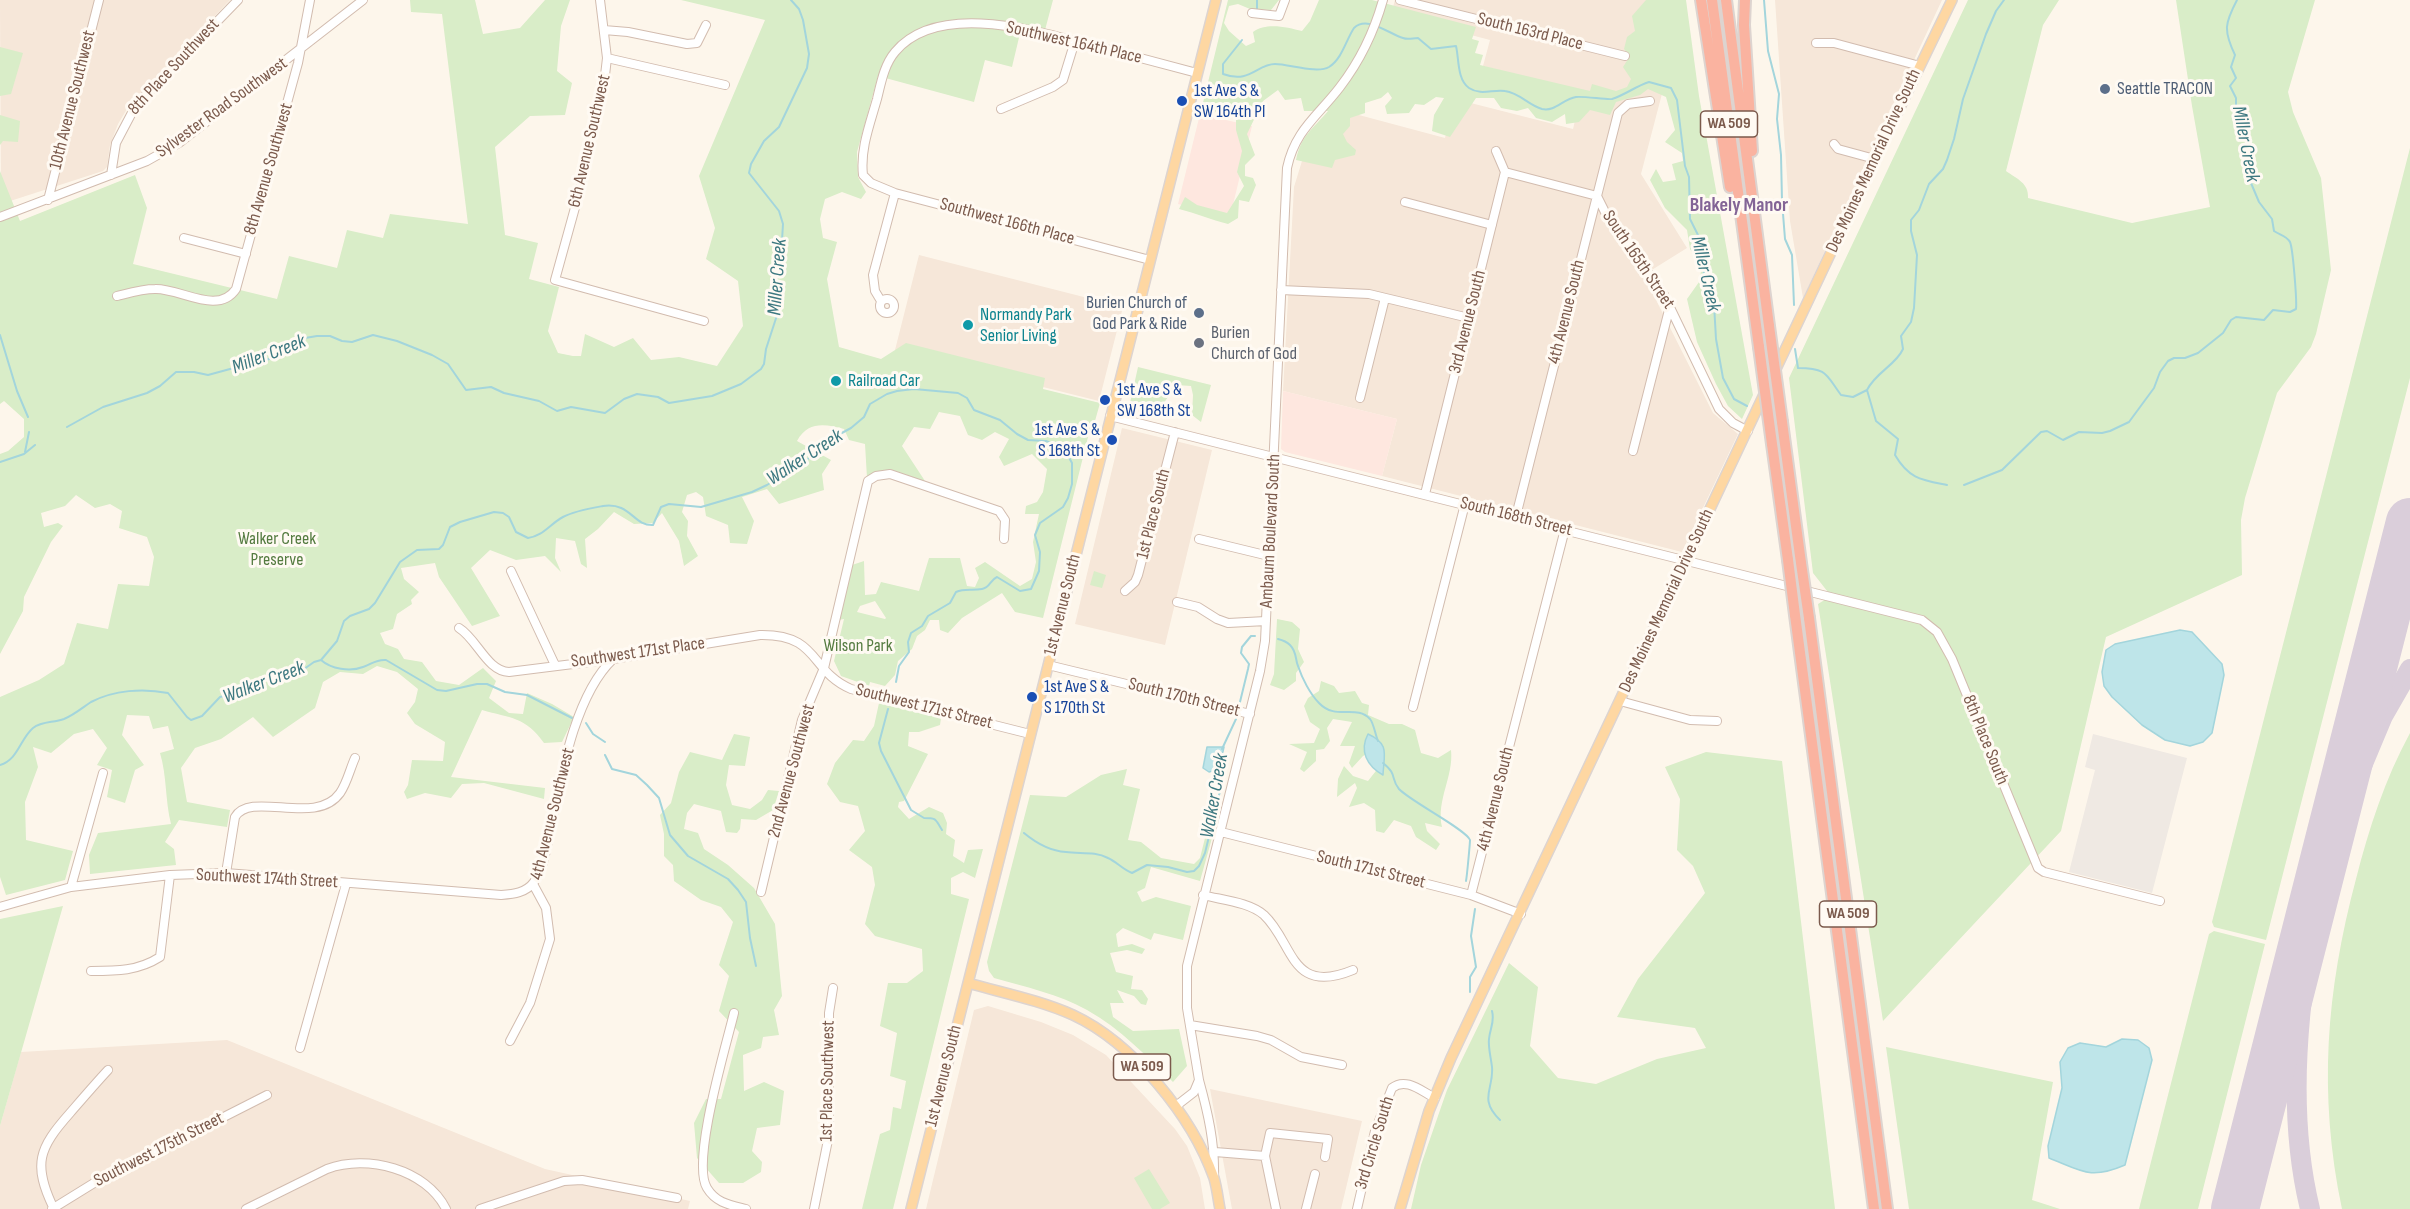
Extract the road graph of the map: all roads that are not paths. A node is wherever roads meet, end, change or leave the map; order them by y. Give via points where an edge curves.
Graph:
1 (99, 0) edge
2 (238, 0) edge
3 (310, 0) edge
4 (363, 0) edge
5 (600, 0) edge
6 (1215, 0) edge
7 (1285, 0) edge
8 (1383, 0) edge
9 (1400, 0) edge
10 (1701, 0) edge
11 (1712, 0) edge
12 (1726, 0) edge
13 (1745, 0) edge
14 (1952, 0) edge
15 (1252, 13) dead end
16 (706, 26) dead end
17 (604, 30) junction
18 (1075, 41) junction
19 (1816, 43) dead end
20 (301, 50) junction
21 (1625, 56) dead end
22 (607, 58) junction
23 (1920, 66) junction
24 (1197, 73) junction
25 (725, 85) dead end
26 (1650, 101) dead end
27 (1001, 109) dead end
28 (1834, 144) dead end
29 (1496, 151) dead end
30 (1875, 159) junction
31 (1505, 172) junction
32 (111, 175) junction
33 (1749, 178) junction
34 (866, 180) joint
35 (895, 193) junction
36 (1597, 196) junction
37 (48, 200) junction
38 (1405, 202) dead end
39 (0, 217) edge
40 (1492, 225) junction
41 (184, 238) dead end
42 (1744, 249) junction
43 (246, 254) junction
44 (1150, 260) junction
45 (1281, 290) junction
46 (117, 296) dead end
47 (1385, 298) junction
48 (881, 302) dead end
49 (1670, 306) junction
50 (1469, 318) junction
51 (704, 321) dead end
52 (1360, 398) dead end
53 (1110, 416) junction
54 (1748, 430) junction
55 (1175, 432) junction
56 (1633, 451) dead end
57 (1274, 456) junction
58 (1425, 494) junction
59 (1465, 504) junction
60 (1516, 516) junction
61 (1565, 529) junction
62 (1004, 539) dead end
63 (1199, 539) dead end
64 (1269, 556) junction
65 (1686, 560) junction
66 (511, 570) dead end
67 (1125, 591) dead end
68 (1177, 602) dead end
69 (1922, 620) joint
70 (1266, 621) junction
71 (459, 628) dead end
72 (613, 659) junction
73 (555, 665) junction
74 (1048, 665) junction
75 (824, 668) junction
76 (1620, 701) junction
77 (1413, 707) dead end
78 (1250, 714) junction
79 (1717, 721) dead end
80 (1030, 734) junction
81 (355, 758) dead end
82 (103, 773) dead end
83 (1221, 832) junction
84 (226, 873) junction
85 (170, 875) junction
86 (346, 884) junction
87 (533, 884) junction
88 (71, 887) junction
89 (761, 892) dead end
90 (1203, 895) junction
91 (1471, 896) junction
92 (2160, 901) dead end
93 (0, 907) edge
94 (1521, 914) junction
95 (91, 970) dead end
96 (1353, 970) dead end
97 (968, 983) junction
98 (833, 988) dead end
99 (734, 1013) dead end
100 (1190, 1024) junction
101 (510, 1041) dead end
102 (300, 1048) dead end
103 (1342, 1065) dead end
104 (108, 1070) dead end
105 (1199, 1080) junction
106 (267, 1095) dead end
107 (1435, 1098) junction
108 (1176, 1106) junction
109 (1215, 1152) junction
110 (1265, 1156) junction
111 (1325, 1157) dead end
112 (1315, 1174) dead end
113 (1214, 1178) junction
114 (677, 1198) dead end
115 (53, 1209) edge
116 (246, 1209) edge
117 (446, 1209) edge
118 (480, 1209) edge
119 (746, 1209) edge
120 (814, 1209) edge
121 (911, 1209) edge
122 (1220, 1209) edge
123 (1276, 1209) edge
124 (1306, 1209) edge
125 (1357, 1209) edge
126 (1400, 1209) edge
127 (1874, 1209) edge
128 (1887, 1209) edge

1 - 37 street, 10th Avenue Southwest
2 - 32 street, 8th Place Southwest via 136,105 116,143
3 - 20 street, 8th Avenue Southwest
4 - 20 street, Sylvester Road Southwest
5 - 17 street, 6th Avenue Southwest
6 - 24 main road, 1st Avenue South
7 - 15 street via 1279,16
8 - 45 street, Ambaum Boulevard South via 1370,38 1348,76 1293,146 1286,178
9 - 21 street, South 163rd Place
10 - 42 highway via 1736,221
11 - 42 highway, WA 509
12 - 33 highway, WA 509
13 - 33 highway via 1753,159
14 - 23 main road, Des Moines Memorial Drive South
16 - 17 street via 697,42 687,44
17 - 22 street, 6th Avenue Southwest
18 - 24 street, Southwest 164th Place
18 - 27 street via 1064,80
18 - 34 street, Southwest 164th Place via 1027,29 970,22 941,25 916,35 895,52 886,68 864,146 862,167
19 - 23 street via 1834,43
20 - 32 street, Sylvester Road Southwest via 179,143
20 - 43 street, 8th Avenue Southwest
22 - 25 street
22 - 51 street, 6th Avenue Southwest via 581,186 555,280
23 - 30 main road, Des Moines Memorial Drive South
24 - 44 main road, 1st Avenue South
26 - 36 street, 4th Avenue South via 1638,101 1618,113
28 - 30 street
29 - 31 street
30 - 54 main road, Des Moines Memorial Drive South
31 - 36 street, South 165th Street
31 - 40 street, 3rd Avenue South
32 - 37 street, Sylvester Road Southwest
33 - 128 highway, WA 509, bridge
34 - 35 street, Southwest 166th Place
35 - 44 street, Southwest 166th Place
35 - 48 street via 873,275
36 - 49 street, South 165th Street
36 - 60 street, 4th Avenue South
37 - 39 street, Sylvester Road Southwest
38 - 40 street
40 - 50 street, 3rd Avenue South
41 - 43 street
42 - 127 highway, WA 509, bridge
43 - 46 street, 8th Avenue Southwest via 236,289 227,298 208,300 155,289
44 - 53 main road, 1st Avenue South
45 - 47 street
45 - 57 street, Ambaum Boulevard South
47 - 50 street
47 - 52 street
49 - 54 street, South 165th Street via 1719,409 1733,423
49 - 56 street
50 - 58 street, 3rd Avenue South
53 - 55 street, South 168th Street
53 - 74 main road, 1st Avenue South
54 - 65 main road, Des Moines Memorial Drive South
55 - 57 street, South 168th Street
55 - 67 street, 1st Place South via 1138,575
57 - 58 street, South 168th Street
57 - 64 street, Ambaum Boulevard South
58 - 59 street, South 168th Street
59 - 60 street, South 168th Street
59 - 77 street
60 - 61 street, South 168th Street
61 - 65 street, South 168th Street
61 - 91 street, 4th Avenue South
62 - 75 street, 2nd Avenue Southwest via 1005,520 999,511 890,474 872,478 866,485
63 - 64 street
64 - 70 street, Ambaum Boulevard South
65 - 69 street, South 168th Street
65 - 76 main road, Des Moines Memorial Drive South
66 - 73 street
68 - 70 street via 1198,607 1228,623
69 - 92 street, 8th Place South via 1937,632 1952,659 2038,868
70 - 78 street, Ambaum Boulevard South
71 - 73 street, Southwest 171st Place via 504,672
72 - 73 street, Southwest 171st Place
72 - 75 street, Southwest 171st Place via 771,634 803,644
72 - 87 street, 4th Avenue Southwest via 601,673 580,716 562,769 543,862
74 - 78 street, South 170th Street
74 - 80 main road, 1st Avenue South
75 - 80 street, Southwest 171st Street via 843,685 857,691
75 - 89 street, 2nd Avenue Southwest via 802,720
76 - 79 street via 1690,720
76 - 94 main road, Des Moines Memorial Drive South
78 - 83 street, Ambaum Boulevard South
80 - 97 main road, 1st Avenue South
81 - 84 street via 340,794 324,806 254,807 238,812
82 - 88 street
83 - 90 street, Ambaum Boulevard South
83 - 91 street, South 171st Street
84 - 85 street, Southwest 174th Street
84 - 86 street, Southwest 174th Street
85 - 88 street, Southwest 174th Street
85 - 95 street via 160,957 119,972
86 - 87 street, Southwest 174th Street via 501,895 515,894
86 - 102 street
87 - 101 street, 4th Avenue Southwest via 546,908 550,939 530,1003
88 - 93 street, Southwest 174th Street
90 - 96 street via 1252,908 1263,915 1292,961 1314,975 1339,976
90 - 100 street, Ambaum Boulevard South via 1186,966
91 - 94 street, South 171st Street
94 - 107 main road, Des Moines Memorial Drive South
97 - 108 main road, WA 509 via 1074,1016 1126,1051
97 - 121 main road, 1st Avenue South
98 - 120 street, 1st Place Southwest via 829,1013 829,1134
99 - 119 street via 708,1121 702,1170 713,1196 725,1204
100 - 103 street via 1257,1036 1301,1057
100 - 105 street, Ambaum Boulevard South
104 - 115 street via 50,1136 43,1150 41,1176
105 - 108 street via 1194,1092
105 - 109 street, Ambaum Boulevard South
106 - 115 street, Southwest 175th Street via 94,1183
107 - 125 street, 3rd Circle South via 1408,1084 1392,1088 1375,1131
107 - 126 main road, Des Moines Memorial Drive South
108 - 113 main road, WA 509
109 - 110 street
109 - 113 street, Ambaum Boulevard South
110 - 111 street via 1270,1133 1328,1139
110 - 123 street
112 - 124 street
113 - 122 main road, Ambaum Boulevard South / WA 509
114 - 118 street via 598,1182 564,1181
116 - 117 street via 327,1169 354,1164 386,1167 419,1180

